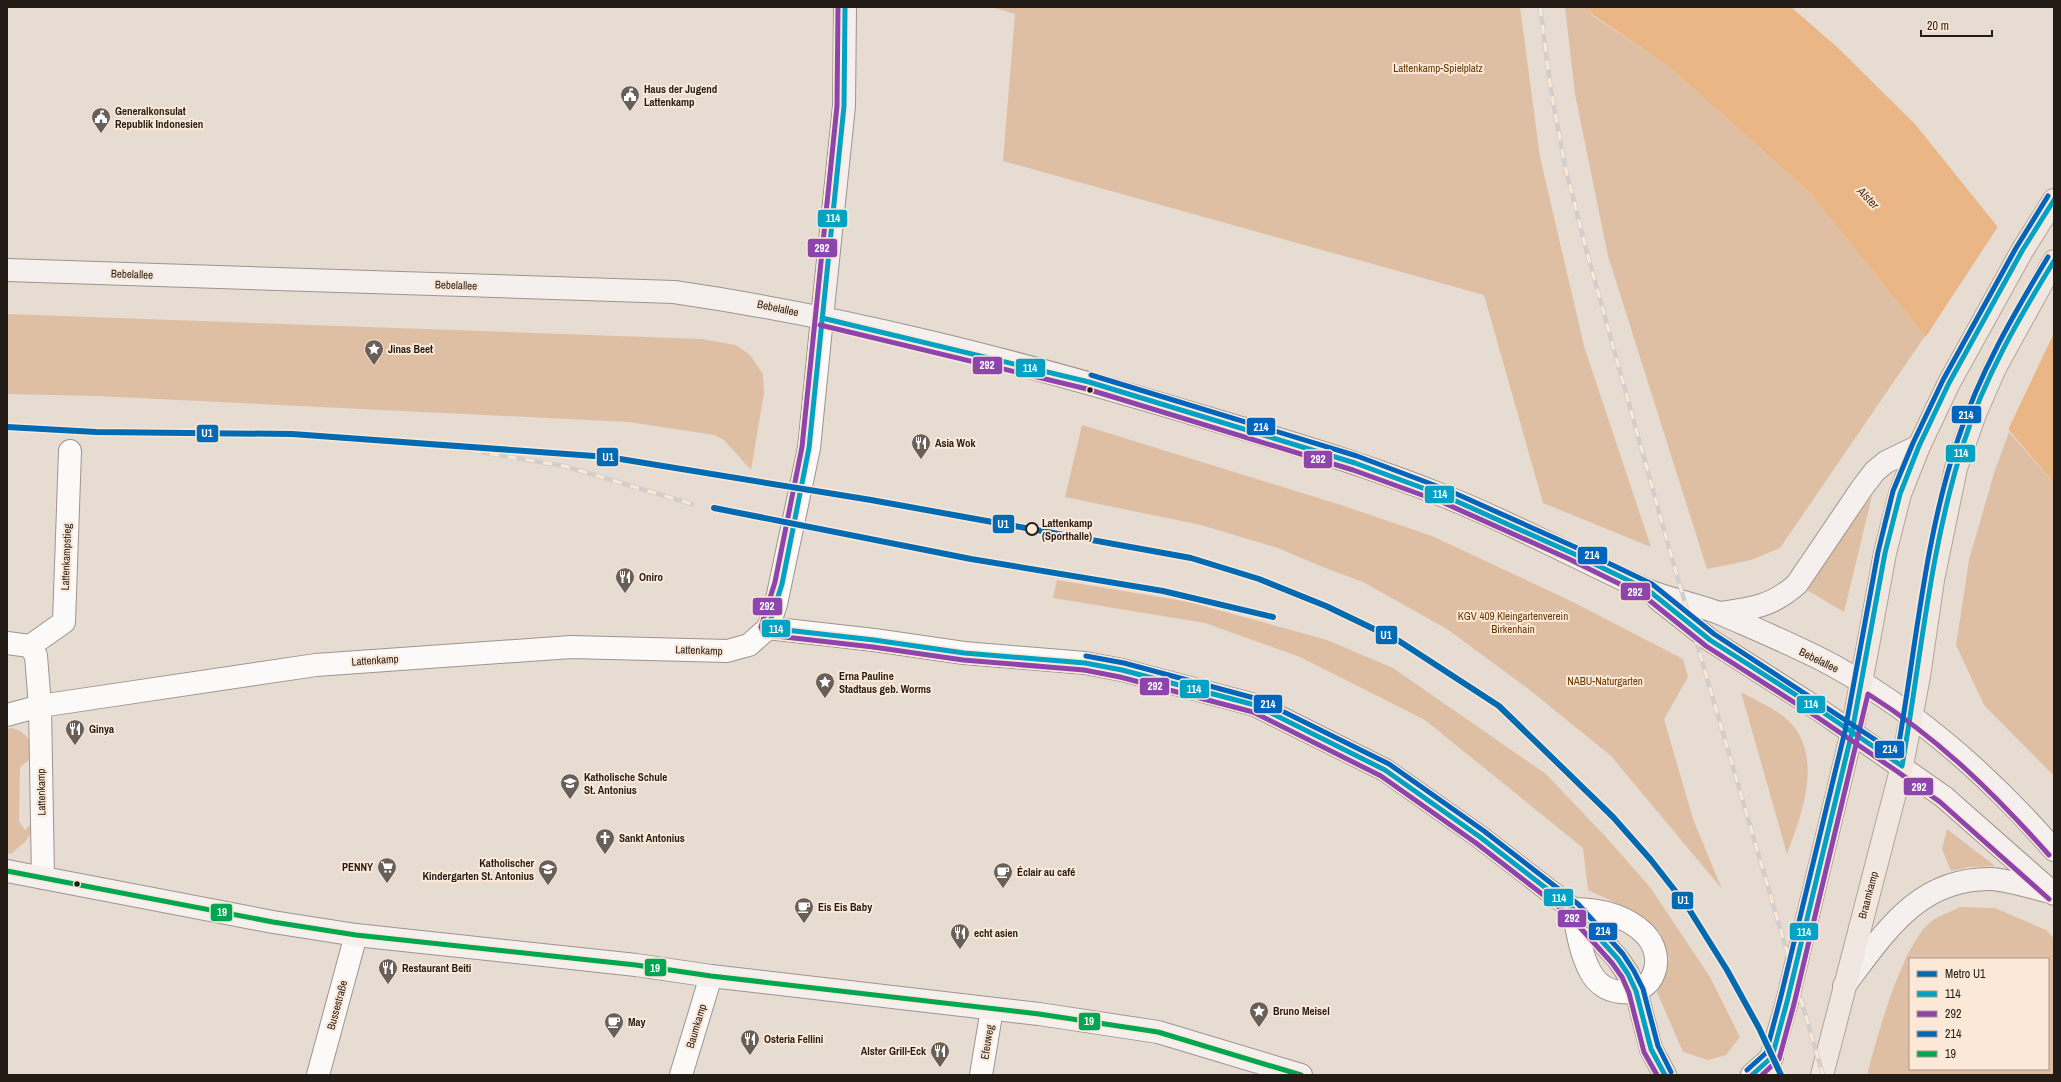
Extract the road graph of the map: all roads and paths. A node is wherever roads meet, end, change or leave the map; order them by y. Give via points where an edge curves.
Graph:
1 (845, 7) edge
2 (2054, 200) edge
3 (2049, 269) edge
4 (7, 270) edge
5 (822, 318) junction
6 (1919, 446) junction
7 (70, 451) dead end
8 (1648, 590) junction
9 (1720, 613) junction
10 (768, 628) junction
11 (7, 643) edge
12 (30, 646) junction
13 (1863, 683) junction
14 (40, 706) junction
15 (7, 715) edge
16 (1912, 715) junction
17 (1852, 732) junction
18 (1902, 766) junction
19 (2054, 850) edge
20 (7, 871) edge
21 (43, 878) junction
22 (2053, 893) edge
23 (1574, 909) junction
24 (356, 935) junction
25 (711, 976) junction
26 (1844, 987) junction
27 (1636, 991) junction
28 (992, 1008) junction
29 (1769, 1066) edge
30 (318, 1075) edge
31 (681, 1075) edge
32 (981, 1075) edge
33 (1301, 1075) edge
34 (1665, 1075) edge
35 (1752, 1075) edge
36 (1822, 1075) edge

1 - 5 main road via 844,106
2 - 6 main road via 2022,251 1949,384
3 - 16 main road, Braamkamp via 1994,368 1956,468 1933,580
4 - 5 main road, Bebelallee via 674,292 757,304
5 - 8 main road, Bebelallee via 1089,382 1355,463 1447,497
5 - 10 street via 809,448 782,584
6 - 9 main road via 1886,462 1875,471 1796,584 1786,594 1756,607
6 - 13 main road via 1900,494 1885,553
7 - 12 street, Lattenkampstieg via 64,622
8 - 9 main road, Bebelallee
8 - 17 main road, Bebelallee via 1710,640
9 - 13 main road, Bebelallee via 1829,664
10 - 14 street, Lattenkamp via 749,645 726,651 571,646 316,665
10 - 23 street via 964,653 1085,664 1122,670 1255,705 1385,770 1480,837
11 - 12 street
12 - 14 street, Lattenkamp via 36,656
13 - 16 main road, Bebelallee
13 - 17 main road
14 - 15 street, Lattenkamp
14 - 21 street, Lattenkamp
16 - 18 main road, Braamkamp
16 - 19 main road, Bebelallee via 1954,748 2002,792
17 - 18 main road, Bebelallee
17 - 29 main road via 1787,1002
18 - 22 main road, Bebelallee via 1944,797
18 - 26 main road, Braamkamp
20 - 21 main road
21 - 24 main road via 273,922
22 - 26 main road via 1992,879 1966,880 1944,888 1920,899 1890,925
23 - 27 street via 1618,959
23 - 27 street via 1584,959 1590,972 1598,982 1611,991
23 - 27 street via 1593,909 1608,913 1630,923 1651,942 1656,958 1655,972 1648,983
24 - 25 main road via 636,965
24 - 30 street, Bussestraße
25 - 28 main road
25 - 31 street, Baumkamp
26 - 36 main road, Braamkamp
27 - 34 street via 1651,1049
28 - 32 street, Efeuweg
28 - 33 main road via 1158,1032
29 - 35 street

